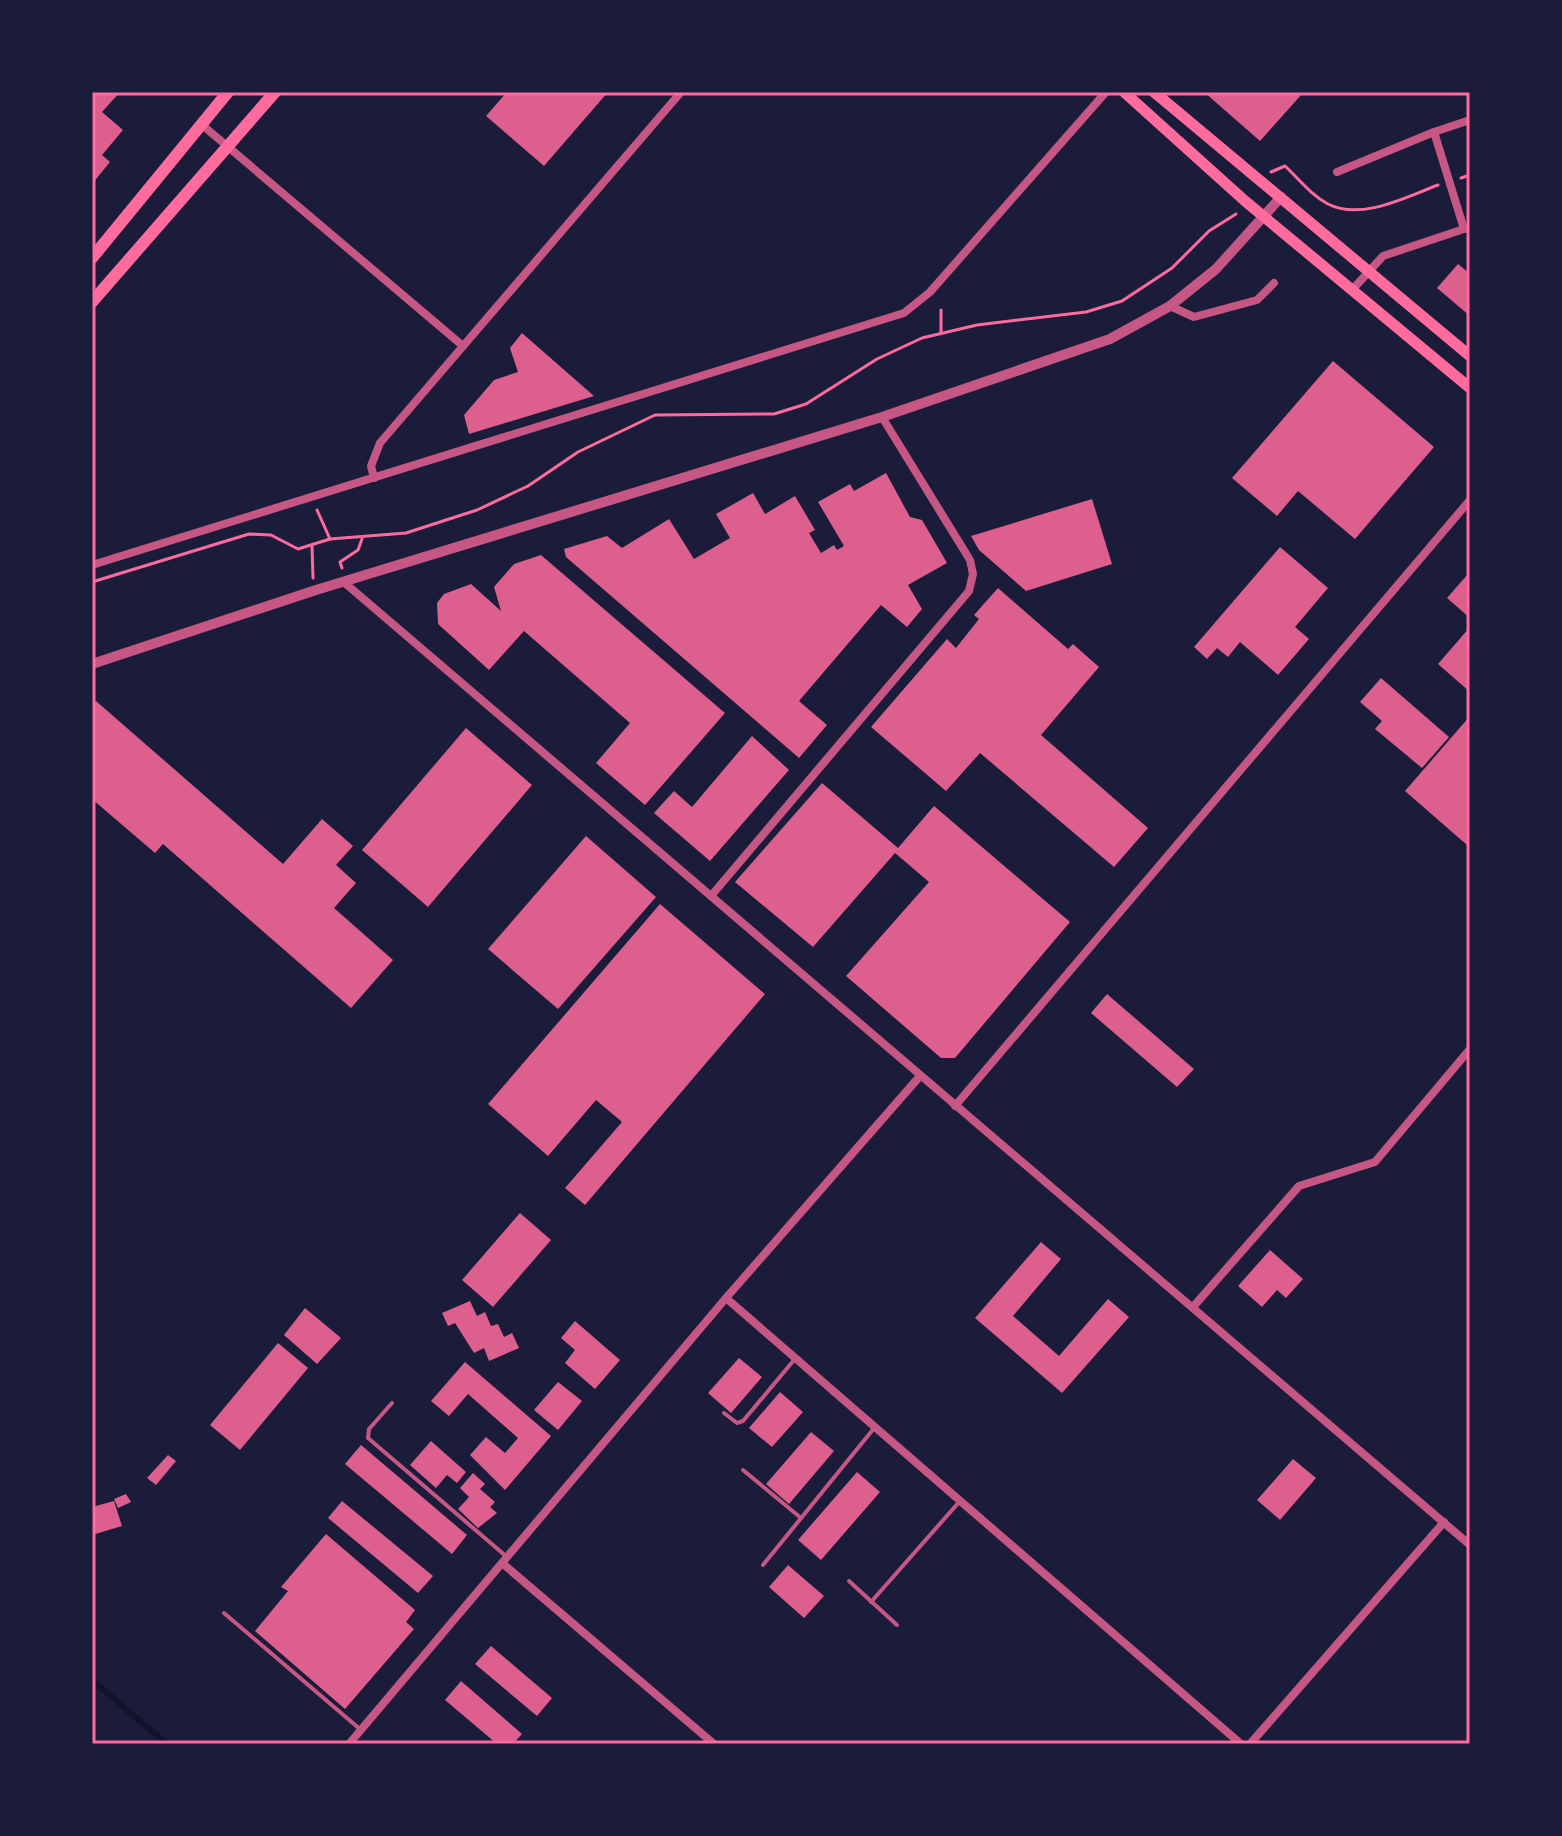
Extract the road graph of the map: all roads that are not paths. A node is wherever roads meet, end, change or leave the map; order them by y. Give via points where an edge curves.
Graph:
1 (228, 92) edge
2 (275, 92) edge
3 (681, 92) edge
4 (1106, 92) edge
5 (1124, 92) edge
6 (1154, 92) edge
7 (1470, 120) edge
8 (201, 124) junction
9 (1434, 132) junction
10 (227, 148) junction
11 (1337, 172) dead end
12 (1281, 197) junction
13 (1263, 216) junction
14 (1467, 228) edge
15 (92, 258) edge
16 (1368, 271) junction
17 (1274, 283) dead end
18 (1352, 290) junction
19 (92, 302) edge
20 (1170, 306) junction
21 (463, 346) junction
22 (1470, 356) edge
23 (1470, 388) edge
24 (882, 417) junction
25 (374, 478) junction
26 (1470, 500) edge
27 (92, 565) edge
28 (346, 584) junction
29 (92, 664) edge
30 (711, 896) junction
31 (1470, 1049) edge
32 (920, 1076) junction
33 (955, 1106) junction
34 (726, 1298) junction
35 (1193, 1307) junction
36 (795, 1358) junction
37 (392, 1403) dead end
38 (724, 1413) dead end
39 (875, 1427) junction
40 (743, 1470) dead end
41 (960, 1501) junction
42 (801, 1518) junction
43 (1444, 1522) junction
44 (1470, 1545) edge
45 (505, 1560) junction
46 (763, 1565) dead end
47 (849, 1581) dead end
48 (871, 1602) junction
49 (224, 1613) dead end
50 (897, 1625) dead end
51 (361, 1730) junction
52 (349, 1744) edge
53 (714, 1744) edge
54 (1241, 1744) edge
55 (1250, 1744) edge

1 - 8 highway
2 - 10 highway
3 - 21 street
4 - 25 street via 913,308
5 - 13 main road
6 - 12 main road
7 - 9 street
8 - 10 street
8 - 15 highway
9 - 11 street
9 - 14 street
10 - 19 highway
10 - 21 street
12 - 13 street
12 - 16 main road
13 - 18 main road
13 - 20 street via 1216,269
14 - 16 street via 1396,249
16 - 18 street
16 - 22 main road
17 - 20 street via 1257,300 1194,317
18 - 23 main road
20 - 24 street via 1110,339
21 - 25 street via 380,443 371,466
24 - 28 street
24 - 30 street via 970,560 969,591
25 - 27 street
26 - 33 street
28 - 29 street
28 - 30 street
30 - 32 street
31 - 35 street via 1375,1162 1299,1186
32 - 33 street
32 - 34 street
33 - 35 street
34 - 36 street
34 - 45 street
35 - 43 street
36 - 38 lane via 743,1421 737,1423
36 - 39 street
37 - 45 lane via 369,1429 368,1438
39 - 41 street
39 - 42 lane
40 - 42 lane
41 - 48 lane
41 - 54 street
42 - 46 lane
43 - 44 street
43 - 55 street
45 - 51 street
45 - 53 street
47 - 48 lane
48 - 50 lane
49 - 51 lane
51 - 52 street

